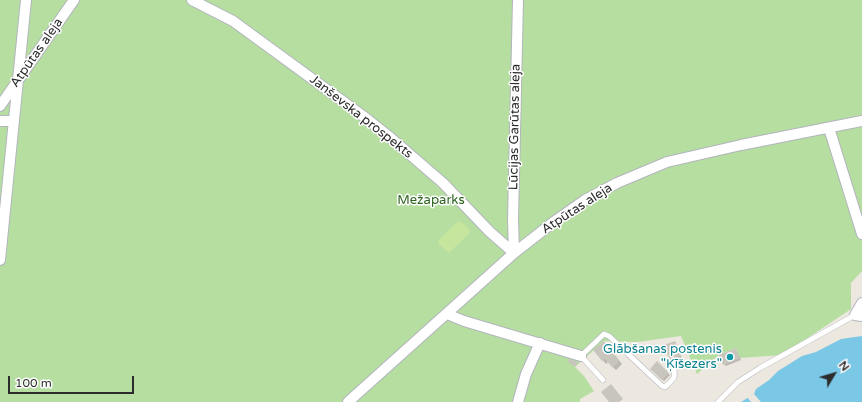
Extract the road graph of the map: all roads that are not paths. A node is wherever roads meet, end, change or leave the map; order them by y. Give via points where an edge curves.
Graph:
1 (26, 0) edge
2 (74, 0) edge
3 (192, 0) edge
4 (518, 0) edge
5 (18, 81) junction
6 (0, 106) edge
7 (0, 121) edge
8 (13, 121) junction
9 (862, 122) edge
10 (829, 128) junction
11 (862, 234) edge
12 (514, 253) junction
13 (0, 260) edge
14 (862, 303) edge
15 (447, 314) junction
16 (859, 316) edge
17 (540, 343) junction
18 (581, 356) junction
19 (674, 364) dead end
20 (603, 380) dead end
21 (348, 402) edge
22 (518, 402) edge
23 (718, 402) edge

1 - 5 street
2 - 5 street, Atpūtas aleja
3 - 12 street, Janševska prospekts via 233,21 363,116 443,183
4 - 12 street, Lūcijas Garūtas aleja
5 - 6 street, Atpūtas aleja
5 - 8 street
7 - 8 street
8 - 13 street
9 - 10 street, Atpūtas aleja
10 - 11 street
10 - 12 street, Atpūtas aleja via 667,162 585,200
12 - 15 street, Atpūtas aleja
14 - 16 street
15 - 17 street
15 - 21 street, Atpūtas aleja
16 - 23 lane via 760,368 738,382
17 - 18 street
17 - 22 street via 526,374
18 - 19 lane via 606,334 662,386 665,387 674,379
18 - 20 lane

